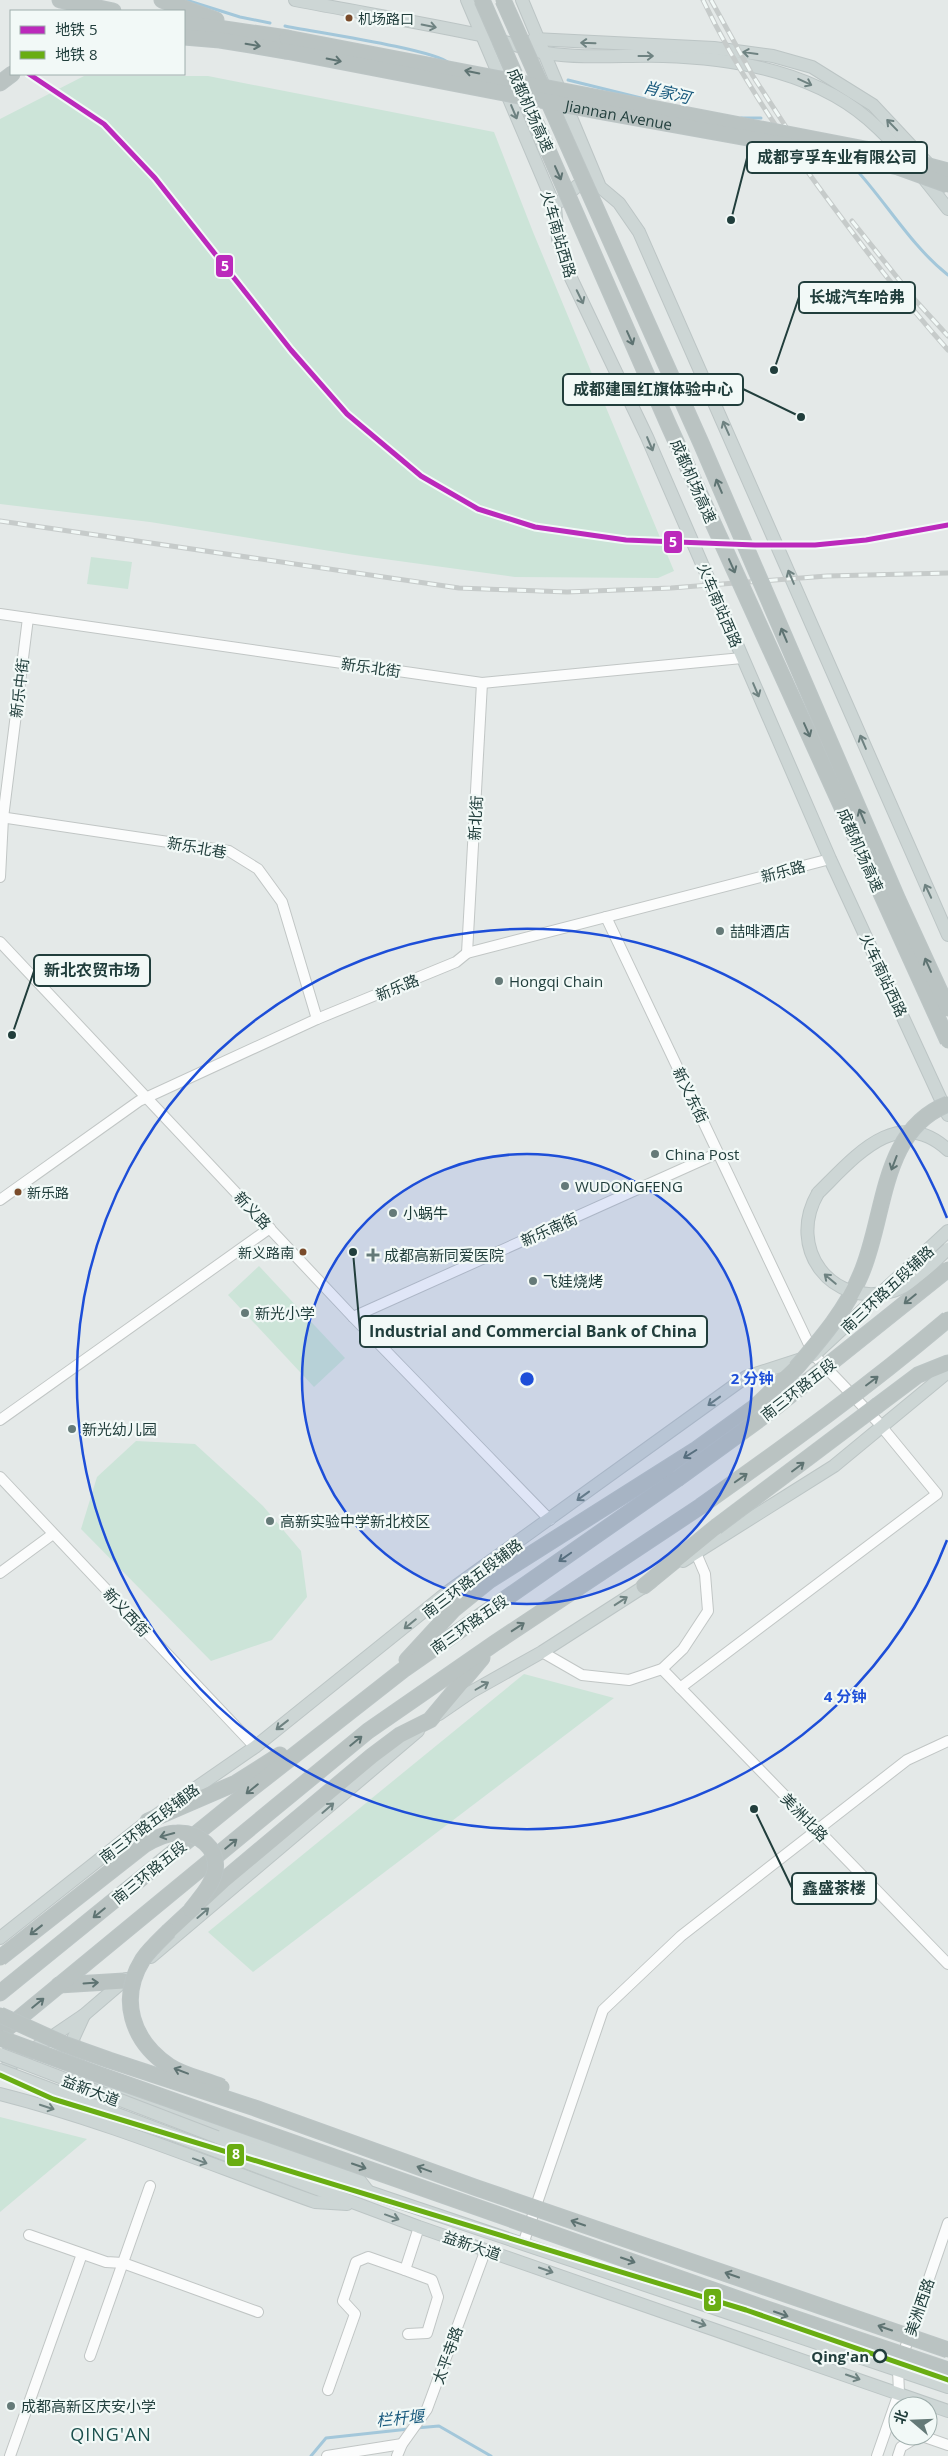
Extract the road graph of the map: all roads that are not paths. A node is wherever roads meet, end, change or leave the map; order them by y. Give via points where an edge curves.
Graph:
1 (60, 0) edge
2 (162, 0) edge
3 (295, 0) edge
4 (468, 0) edge
5 (482, 0) edge
6 (503, 0) edge
7 (522, 0) edge
8 (109, 10) edge
9 (185, 23) edge
10 (185, 28) edge
11 (251, 32) junction
12 (481, 36) junction
13 (185, 37) edge
14 (220, 40) junction
15 (540, 40) junction
16 (545, 53) junction
17 (10, 75) edge
18 (0, 82) edge
19 (948, 171) edge
20 (948, 186) edge
21 (600, 187) junction
22 (555, 207) junction
23 (948, 209) edge
24 (0, 614) edge
25 (28, 618) junction
26 (742, 658) junction
27 (482, 683) junction
28 (2, 817) edge
29 (830, 859) junction
30 (0, 877) edge
31 (606, 917) junction
32 (948, 935) edge
33 (0, 942) edge
34 (467, 953) junction
35 (948, 1009) edge
36 (317, 1020) junction
37 (948, 1041) edge
38 (148, 1097) junction
39 (948, 1104) edge
40 (948, 1115) edge
41 (948, 1150) edge
42 (718, 1153) junction
43 (0, 1200) edge
44 (270, 1228) junction
45 (948, 1231) edge
46 (948, 1249) edge
47 (948, 1268) edge
48 (353, 1317) junction
49 (948, 1319) edge
50 (814, 1355) junction
51 (948, 1363) edge
52 (948, 1372) edge
53 (0, 1420) edge
54 (881, 1427) junction
55 (0, 1477) edge
56 (550, 1520) junction
57 (53, 1534) junction
58 (696, 1553) junction
59 (0, 1573) edge
60 (644, 1586) junction
61 (495, 1643) junction
62 (542, 1652) junction
63 (662, 1669) junction
64 (392, 1678) junction
65 (680, 1688) junction
66 (345, 1715) junction
67 (430, 1720) junction
68 (948, 1741) edge
69 (255, 1747) junction
70 (148, 1821) junction
71 (819, 1831) junction
72 (191, 1910) junction
73 (0, 1938) edge
74 (0, 1958) edge
75 (948, 1964) edge
76 (124, 1981) junction
77 (59, 1985) junction
78 (0, 1993) edge
79 (84, 2014) junction
80 (0, 2015) edge
81 (0, 2034) edge
82 (0, 2038) edge
83 (0, 2054) edge
84 (0, 2071) edge
85 (0, 2094) edge
86 (255, 2108) junction
87 (150, 2186) dead end
88 (369, 2192) junction
89 (362, 2206) junction
90 (948, 2222) edge
91 (419, 2227) junction
92 (28, 2235) dead end
93 (523, 2244) junction
94 (486, 2249) junction
95 (82, 2254) junction
96 (123, 2263) junction
97 (405, 2270) junction
98 (258, 2312) dead end
99 (408, 2334) dead end
100 (948, 2350) edge
101 (90, 2356) dead end
102 (898, 2370) junction
103 (948, 2370) edge
104 (948, 2387) edge
105 (328, 2390) dead end
106 (899, 2393) junction
107 (948, 2411) edge
108 (402, 2444) junction
109 (10, 2456) edge
110 (327, 2456) edge
111 (397, 2456) edge
112 (877, 2456) edge

1 - 8 highway
2 - 11 highway
3 -> 12 main road
4 - 12 main road, 火车南站西路
5 -> 37 highway, 成都机场高速, bridge via 673,435
35 -> 6 highway, 成都机场高速, bridge
7 - 15 main road
9 - 11 highway
10 - 14 highway
19 -> 11 highway, Jiannan Avenue, bridge via 855,147
12 - 15 main road
12 - 16 main road
12 -> 22 main road, 火车南站西路
13 - 14 highway
14 -> 20 highway, Jiannan Avenue, bridge via 831,153 898,168
15 - 16 main road
20 -> 15 main road via 873,105 812,68 773,56 714,48
16 - 21 main road
16 -> 23 main road via 716,59 783,72 828,93 867,118 916,167
17 - 18 highway
21 - 22 main road via 577,186
32 -> 21 main road via 639,232 619,203
22 -> 26 main road, 火车南站西路 via 558,239 571,278 647,437
24 - 25 street, 新乐北街
25 - 27 street, 新乐北街
25 - 28 street, 新乐中街
26 - 27 street, 新乐北街
26 -> 29 main road, 火车南站西路
27 - 34 street, 新北街
28 - 30 street, 新乐中街
28 - 36 street, 新乐北巷 via 229,851 258,869 282,902
29 - 31 street, 新乐路
29 - 40 main road, 火车南站西路
31 - 34 street, 新乐路
31 - 42 street, 新义东街
33 - 38 street, 新义路
34 - 36 street, 新乐路 via 456,962
36 - 38 street, 新乐路
38 - 43 street, 新乐路
38 - 44 street, 新义路
39 -> 64 highway, bridge via 924,1116 900,1148 861,1276 823,1336 775,1390 697,1449 490,1580 453,1610
46 -> 41 main road, bridge via 895,1291 875,1294 842,1288 827,1278 816,1264 809,1247 807,1221 818,1193 866,1146 884,1136 911,1132 927,1136
42 - 48 street, 新乐南街
42 - 50 street, 新义东街
44 - 48 street, 新义路
44 - 53 street
45 - 50 main road, 南三环路五段辅路
47 -> 64 highway, 南三环路五段, bridge via 768,1413
48 - 56 street, 新义路
61 -> 49 highway, 南三环路五段, bridge via 702,1506 808,1430
50 - 54 street, 新义东街
50 -> 56 main road, 南三环路五段辅路 via 746,1377
60 -> 51 highway, bridge via 905,1383 927,1370
52 - 54 main road
54 - 58 main road via 834,1466
54 - 65 street, 新义东街 via 937,1494
55 - 57 street, 新义西街
56 -> 69 main road, 南三环路五段辅路 via 449,1591
57 - 59 street
57 - 69 street, 新义西街
58 - 60 main road
58 - 63 street via 705,1574 708,1611 683,1649
62 -> 60 main road
61 - 67 highway
77 -> 61 highway, 南三环路五段 via 368,1731
62 - 63 street via 582,1675 629,1680
67 -> 62 main road via 471,1692
63 - 65 street, 美洲北路
64 - 66 highway, 南三环路五段
65 - 71 street, 美洲北路
66 - 70 highway via 236,1783
66 -> 78 highway, 南三环路五段
67 - 72 highway, bridge via 400,1735 372,1756
76 -> 67 main road
68 - 71 street via 907,1760
69 - 70 main road, 南三环路五段辅路
70 - 73 main road, 南三环路五段辅路
71 - 75 street, 美洲北路
71 - 93 street via 681,1936 603,2010
72 -> 74 highway, bridge via 211,1882 216,1862 213,1852 202,1840 175,1832 144,1844
86 -> 72 highway, bridge via 230,2090 170,2067 151,2052 136,2027 130,1998 138,1967 152,1948
77 -> 76 highway
76 - 79 main road
81 -> 77 highway, 南三环路五段
79 - 84 main road
79 - 88 main road via 73,2039 77,2060 82,2072 98,2083 357,2177
80 - 86 highway, bridge via 64,2044
82 -> 103 highway, bridge
83 - 88 main road, 益新大道, bridge
84 - 89 main road, 益新大道, bridge
85 -> 89 main road via 123,2133 315,2202
100 -> 86 highway, bridge
87 - 96 street
88 - 93 main road, 益新大道
89 -> 91 main road, 益新大道
90 - 102 street, 美洲西路
91 - 94 main road, 益新大道
91 - 97 street
92 - 95 street
93 - 102 main road, 益新大道
94 -> 106 main road, 益新大道
94 - 108 street, 太平寺路 via 427,2409
95 - 96 street via 106,2262
95 - 109 street
96 - 98 street
96 - 101 street
97 - 99 street via 432,2280 438,2297 427,2332
97 - 105 street via 368,2257 356,2262 343,2301 355,2314
102 - 104 main road, 益新大道
102 - 106 street, 美洲西路
106 - 107 main road, 益新大道
106 - 112 street
108 - 110 street
108 - 111 street, 太平寺路

